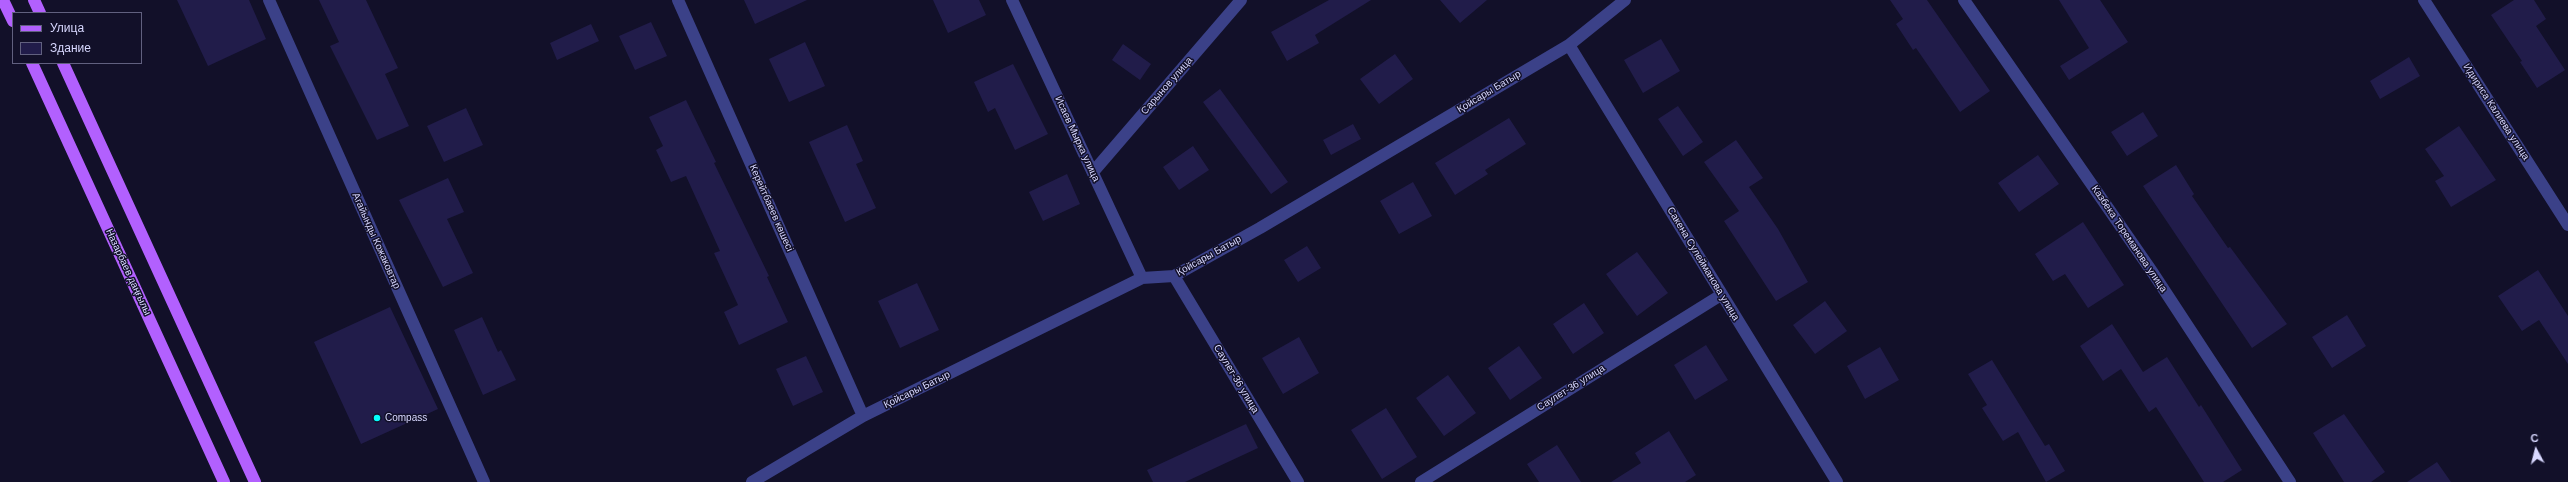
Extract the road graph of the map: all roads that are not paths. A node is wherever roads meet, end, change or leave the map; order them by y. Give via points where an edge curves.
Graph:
1 (3, 0) edge
2 (34, 0) edge
3 (269, 0) edge
4 (678, 0) edge
5 (1012, 0) edge
6 (1241, 0) edge
7 (1625, 0) edge
8 (1964, 0) edge
9 (2424, 0) edge
10 (40, 12) edge
11 (12, 19) edge
12 (1569, 45) junction
13 (32, 64) edge
14 (63, 64) edge
15 (1093, 172) junction
16 (2568, 225) edge
17 (1174, 276) junction
18 (1142, 278) junction
19 (1721, 295) junction
20 (863, 416) junction
21 (224, 482) edge
22 (255, 482) edge
23 (484, 482) edge
24 (752, 482) edge
25 (1298, 482) edge
26 (1421, 482) edge
27 (1837, 482) edge
28 (2290, 482) edge

1 - 11 main road
2 - 10 main road
3 - 23 street, Агайынды Кожаковтар
4 - 20 street, Керейтбаеев көшесі
5 - 15 street, Исаев Мырка улица
6 - 15 street, Сарынов улица
7 - 12 street, Қойсары Батыр
8 - 28 street, Казбека Тореманова улица via 2153,273
9 - 16 street, Идириса Калиева улица
12 - 17 street, Қойсары Батыр
12 - 19 street, Сакена Сулейманова улица
13 - 21 main road, Назарбаев даңғылы
14 - 22 main road
15 - 18 street, Исаев Мырка улица
17 - 18 street, Қойсары Батыр
17 - 25 street, Саулет-36 улица
18 - 20 street, Қойсары Батыр
19 - 26 street, Саулет-36 улица
19 - 27 street, Сакена Сулейманова улица
20 - 24 street, Қойсары Батыр

